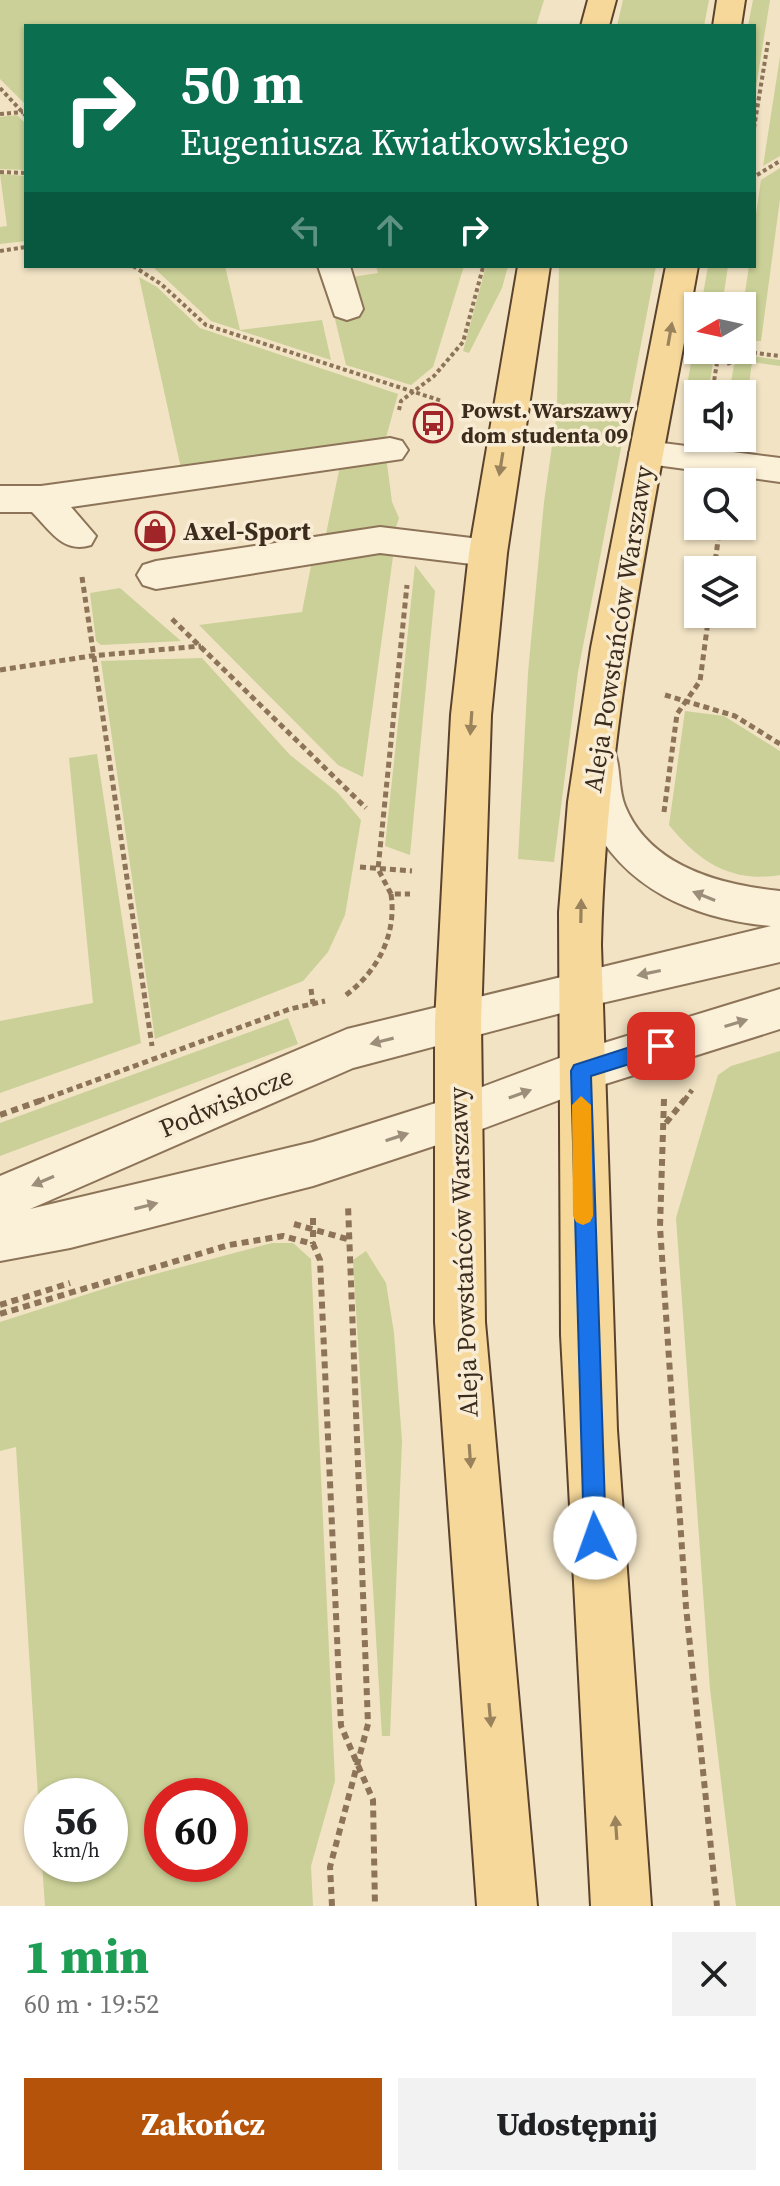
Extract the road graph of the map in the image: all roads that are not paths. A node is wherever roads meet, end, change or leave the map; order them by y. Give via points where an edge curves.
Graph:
1 (602, 0) edge
2 (731, 0) edge
3 (596, 24) edge
4 (727, 24) edge
5 (335, 268) edge
6 (534, 268) edge
7 (682, 268) edge
8 (347, 309) dead end
9 (390, 450) dead end
10 (647, 453) junction
11 (780, 470) edge
12 (0, 499) edge
13 (41, 499) junction
14 (78, 536) road end
15 (488, 553) junction
16 (156, 575) dead end
17 (596, 737) junction
18 (780, 909) edge
19 (780, 943) edge
20 (580, 989) junction
21 (780, 1009) edge
22 (458, 1022) junction
23 (581, 1071) junction
24 (458, 1117) junction
25 (0, 1199) edge
26 (0, 1238) edge
27 (507, 1906) edge
28 (621, 1906) edge

1 - 3 main road
2 - 4 main road
5 - 8 street
6 -> 15 main road, Aleja Powstańców Warszawy
10 -> 7 main road, Aleja Powstańców Warszawy
9 - 13 street
10 - 11 street
10 - 17 main road, Aleja Powstańców Warszawy
12 - 13 street
13 - 14 street
15 - 16 street via 380,540
15 -> 22 main road, Aleja Powstańców Warszawy via 471,715
18 -> 17 street via 707,898 650,867 624,840 603,806
20 -> 17 main road, Aleja Powstańców Warszawy via 581,883
19 -> 20 street, Podwisłocze
20 - 22 street, Podwisłocze
20 - 23 main road, Aleja Powstańców Warszawy
23 -> 21 street
22 - 24 main road, Aleja Powstańców Warszawy
22 -> 25 street, Podwisłocze via 347,1049
24 -> 23 street
28 -> 23 main road, Aleja Powstańców Warszawy via 593,1504
26 -> 24 street via 313,1164
24 -> 27 main road, Aleja Powstańców Warszawy via 460,1322

